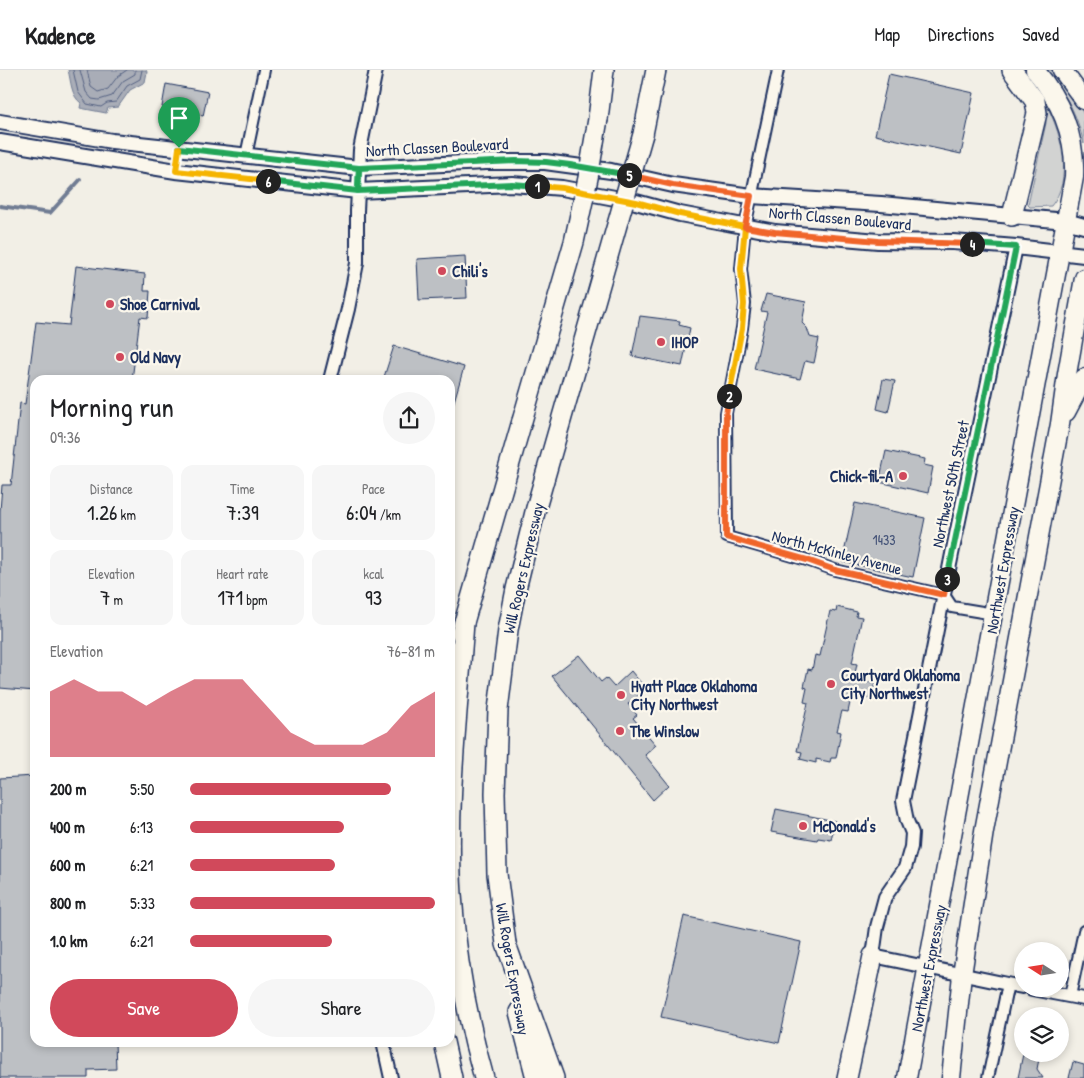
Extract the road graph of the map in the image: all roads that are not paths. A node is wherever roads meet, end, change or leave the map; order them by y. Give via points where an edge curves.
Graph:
1 (264, 70) edge
2 (376, 70) edge
3 (604, 70) edge
4 (656, 70) edge
5 (778, 70) edge
6 (1012, 70) edge
7 (1035, 70) edge
8 (1062, 70) edge
9 (1075, 70) edge
10 (1082, 96) edge
11 (0, 122) edge
12 (0, 142) edge
13 (179, 148) junction
14 (246, 156) junction
15 (359, 168) junction
16 (176, 171) junction
17 (358, 191) junction
18 (751, 196) junction
19 (1012, 216) junction
20 (1066, 221) junction
21 (1084, 226) edge
22 (745, 227) junction
23 (1016, 247) junction
24 (1061, 251) junction
25 (1084, 254) edge
26 (1084, 278) edge
27 (331, 375) edge
28 (1084, 378) edge
29 (1060, 424) junction
30 (944, 595) junction
31 (994, 614) junction
32 (464, 622) junction
33 (455, 656) edge
34 (455, 754) edge
35 (455, 920) edge
36 (1084, 931) edge
37 (506, 944) junction
38 (873, 956) junction
39 (929, 968) junction
40 (962, 976) junction
41 (1008, 984) junction
42 (1014, 985) edge
43 (1070, 996) joint
44 (1084, 999) edge
45 (384, 1047) edge
46 (445, 1047) edge
47 (391, 1078) edge
48 (452, 1078) edge
49 (484, 1078) edge
50 (536, 1078) edge
51 (554, 1078) edge
52 (847, 1078) edge
53 (907, 1078) edge
54 (951, 1078) edge
55 (988, 1078) edge

1 - 14 street
2 - 15 street
3 - 32 highway, bridge via 588,178 574,242
4 - 37 highway, Will Rogers Expressway, bridge via 643,134 536,508 508,630 498,710 495,793 498,874
5 - 18 street
6 - 19 highway via 1035,101 1037,113
7 - 20 highway, Northwest Expressway via 1056,100 1070,132 1075,159
8 - 10 highway
9 - 10 highway
11 - 13 main road, North Classen Boulevard via 112,141
12 - 16 main road, North Classen Boulevard
13 - 14 main road, North Classen Boulevard
13 - 16 main road
14 - 15 main road, North Classen Boulevard
15 - 17 street
15 - 18 main road, North Classen Boulevard via 546,162
16 - 17 main road, North Classen Boulevard
17 - 22 main road, North Classen Boulevard via 512,184 562,188
17 - 27 street via 356,263
18 - 19 main road, North Classen Boulevard
18 - 22 street
19 - 20 main road, North Classen Boulevard
20 - 21 main road, North Classen Boulevard
20 - 24 highway, Northwest Expressway
22 - 23 main road, North Classen Boulevard via 878,241
22 - 30 street, North McKinley Avenue via 741,269 742,328 726,414 726,537 835,570
23 - 24 main road, North Classen Boulevard
23 - 30 street, Northwest 50th Street
24 - 25 main road, North Classen Boulevard
24 - 31 highway, Northwest Expressway
26 - 29 highway, Northwest Expressway
28 - 29 highway
29 - 40 highway, Northwest Expressway via 984,831
30 - 31 street, North McKinley Avenue via 952,607
30 - 38 street, Northwest 50th Street via 903,801 912,833 911,847 906,868 885,897
31 - 39 highway, Northwest Expressway
32 - 33 highway
32 - 34 highway
35 - 49 highway via 464,992
36 - 43 street
37 - 50 highway, Will Rogers Expressway
37 - 51 highway
38 - 39 street
38 - 52 highway
39 - 40 street
39 - 53 highway, Northwest Expressway
40 - 41 street
40 - 54 highway, Northwest Expressway
41 - 42 street
41 - 55 street
43 - 44 street
45 - 47 street
46 - 48 highway

